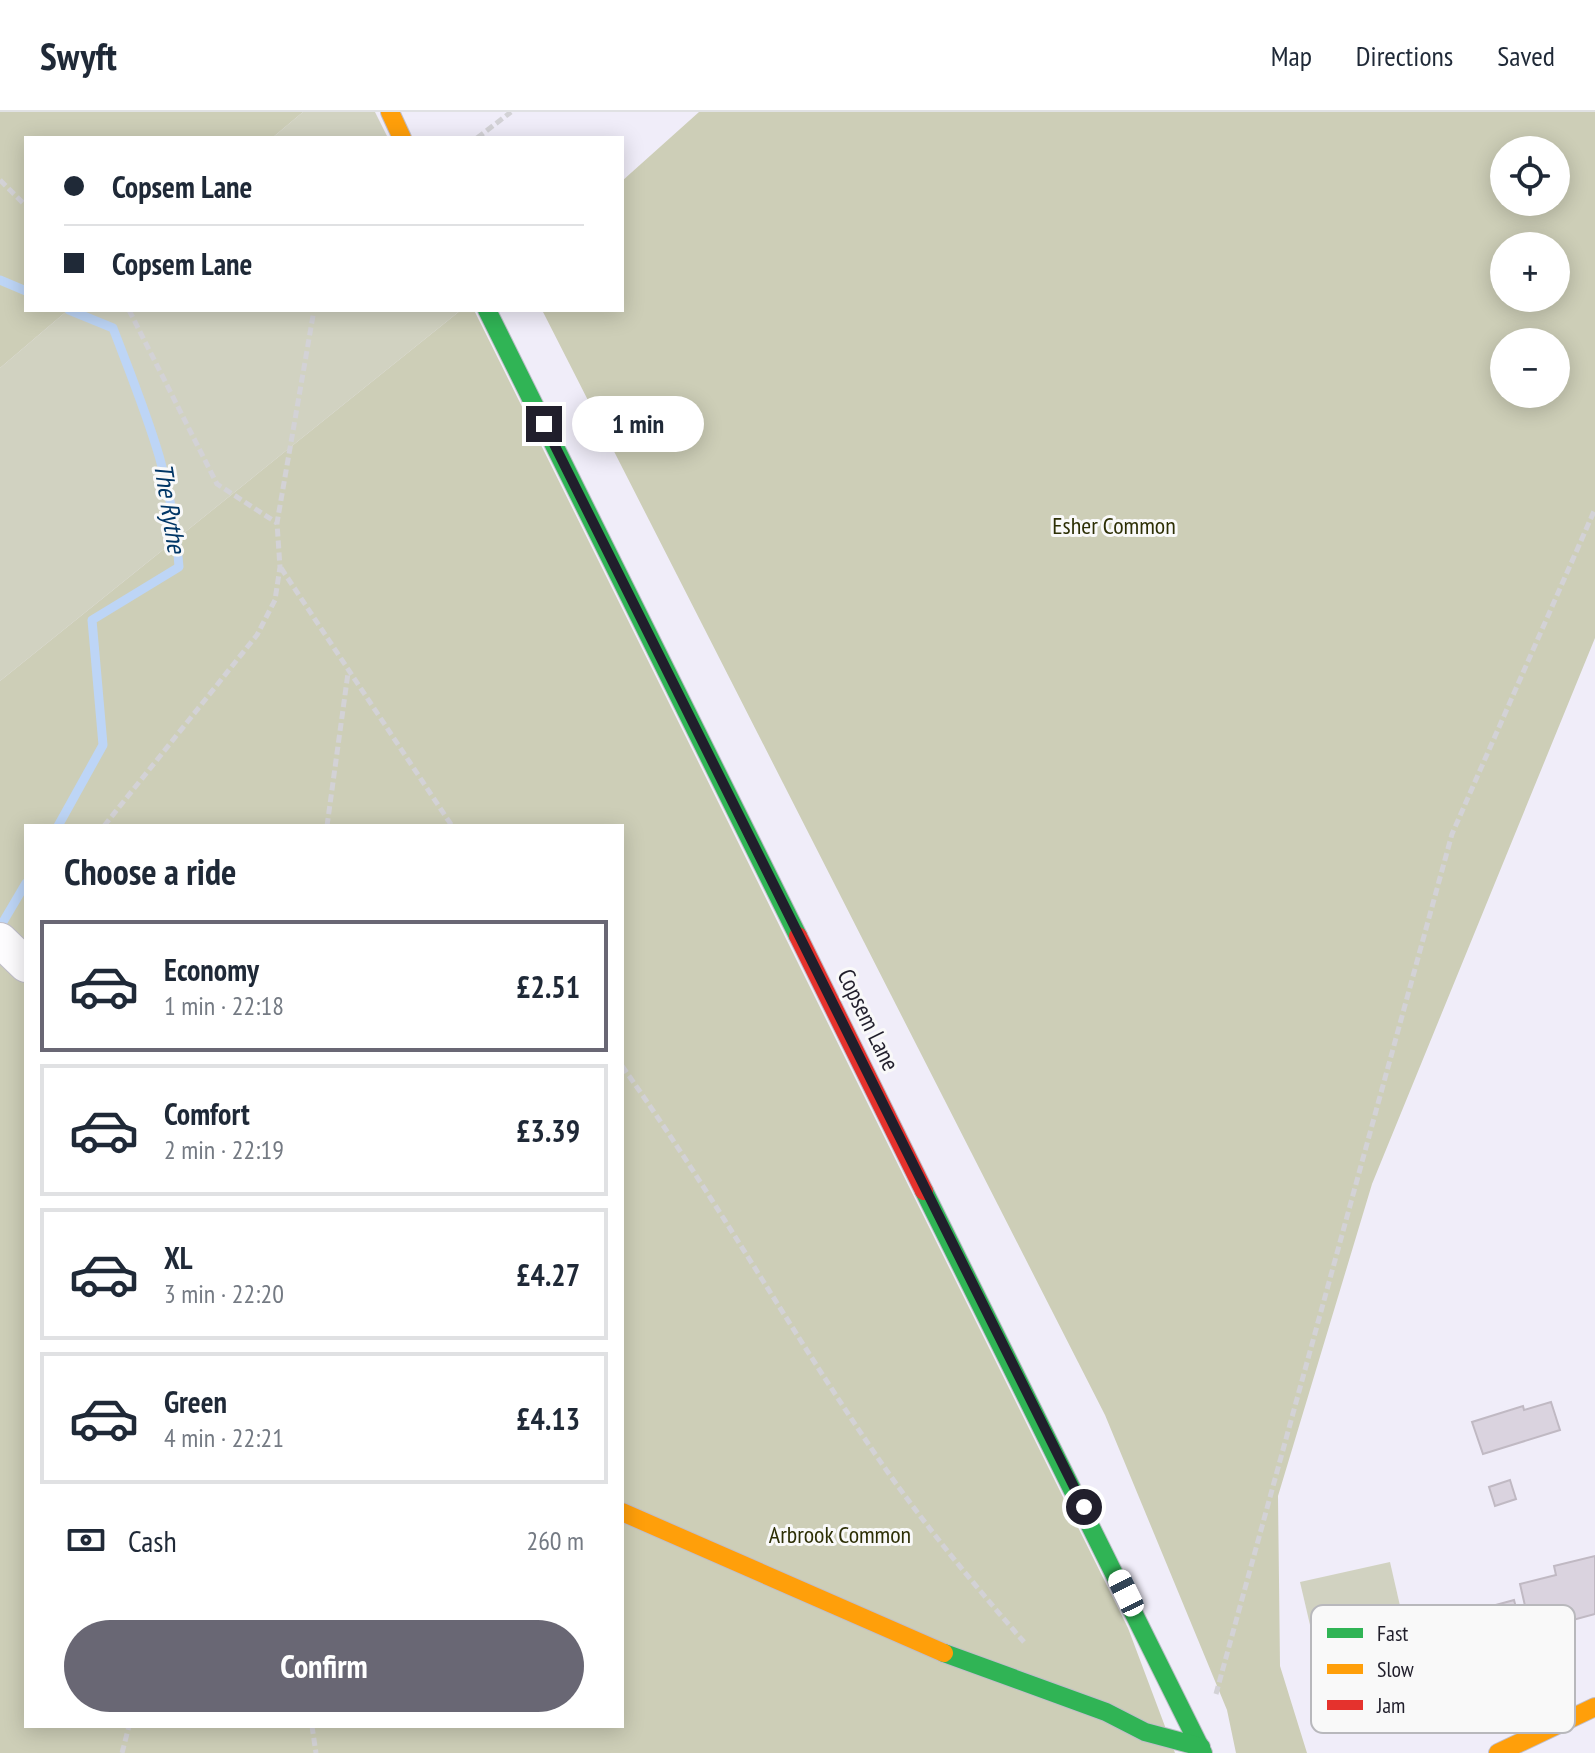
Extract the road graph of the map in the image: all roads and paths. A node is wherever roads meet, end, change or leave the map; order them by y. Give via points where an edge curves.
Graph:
1 (390, 112) edge
2 (511, 112) edge
3 (401, 136) edge
4 (480, 136) edge
5 (0, 180) edge
6 (24, 204) edge
7 (130, 312) edge
8 (314, 312) edge
9 (488, 312) edge
10 (1595, 509) edge
11 (277, 523) junction
12 (280, 567) junction
13 (348, 673) junction
14 (106, 824) edge
15 (327, 824) edge
16 (451, 824) edge
17 (624, 1069) edge
18 (624, 1513) edge
19 (1025, 1644) dead end
20 (1595, 1707) edge
21 (1575, 1716) edge
22 (128, 1728) edge
23 (312, 1728) edge
24 (1540, 1733) edge
25 (1202, 1750) edge
26 (122, 1753) edge
27 (316, 1753) edge
28 (1498, 1753) edge

1 - 3 main road
2 - 4 path
5 - 6 path
7 - 11 path via 217,484
8 - 11 path
9 - 25 main road, Copsem Lane
10 - 25 path via 1452,834
11 - 12 path
12 - 13 path
12 - 14 path via 275,600 257,635
13 - 15 path
13 - 16 path
17 - 19 path via 868,1443
18 - 25 main road via 921,1645
20 - 21 main road
22 - 26 path
23 - 27 path
24 - 28 main road

